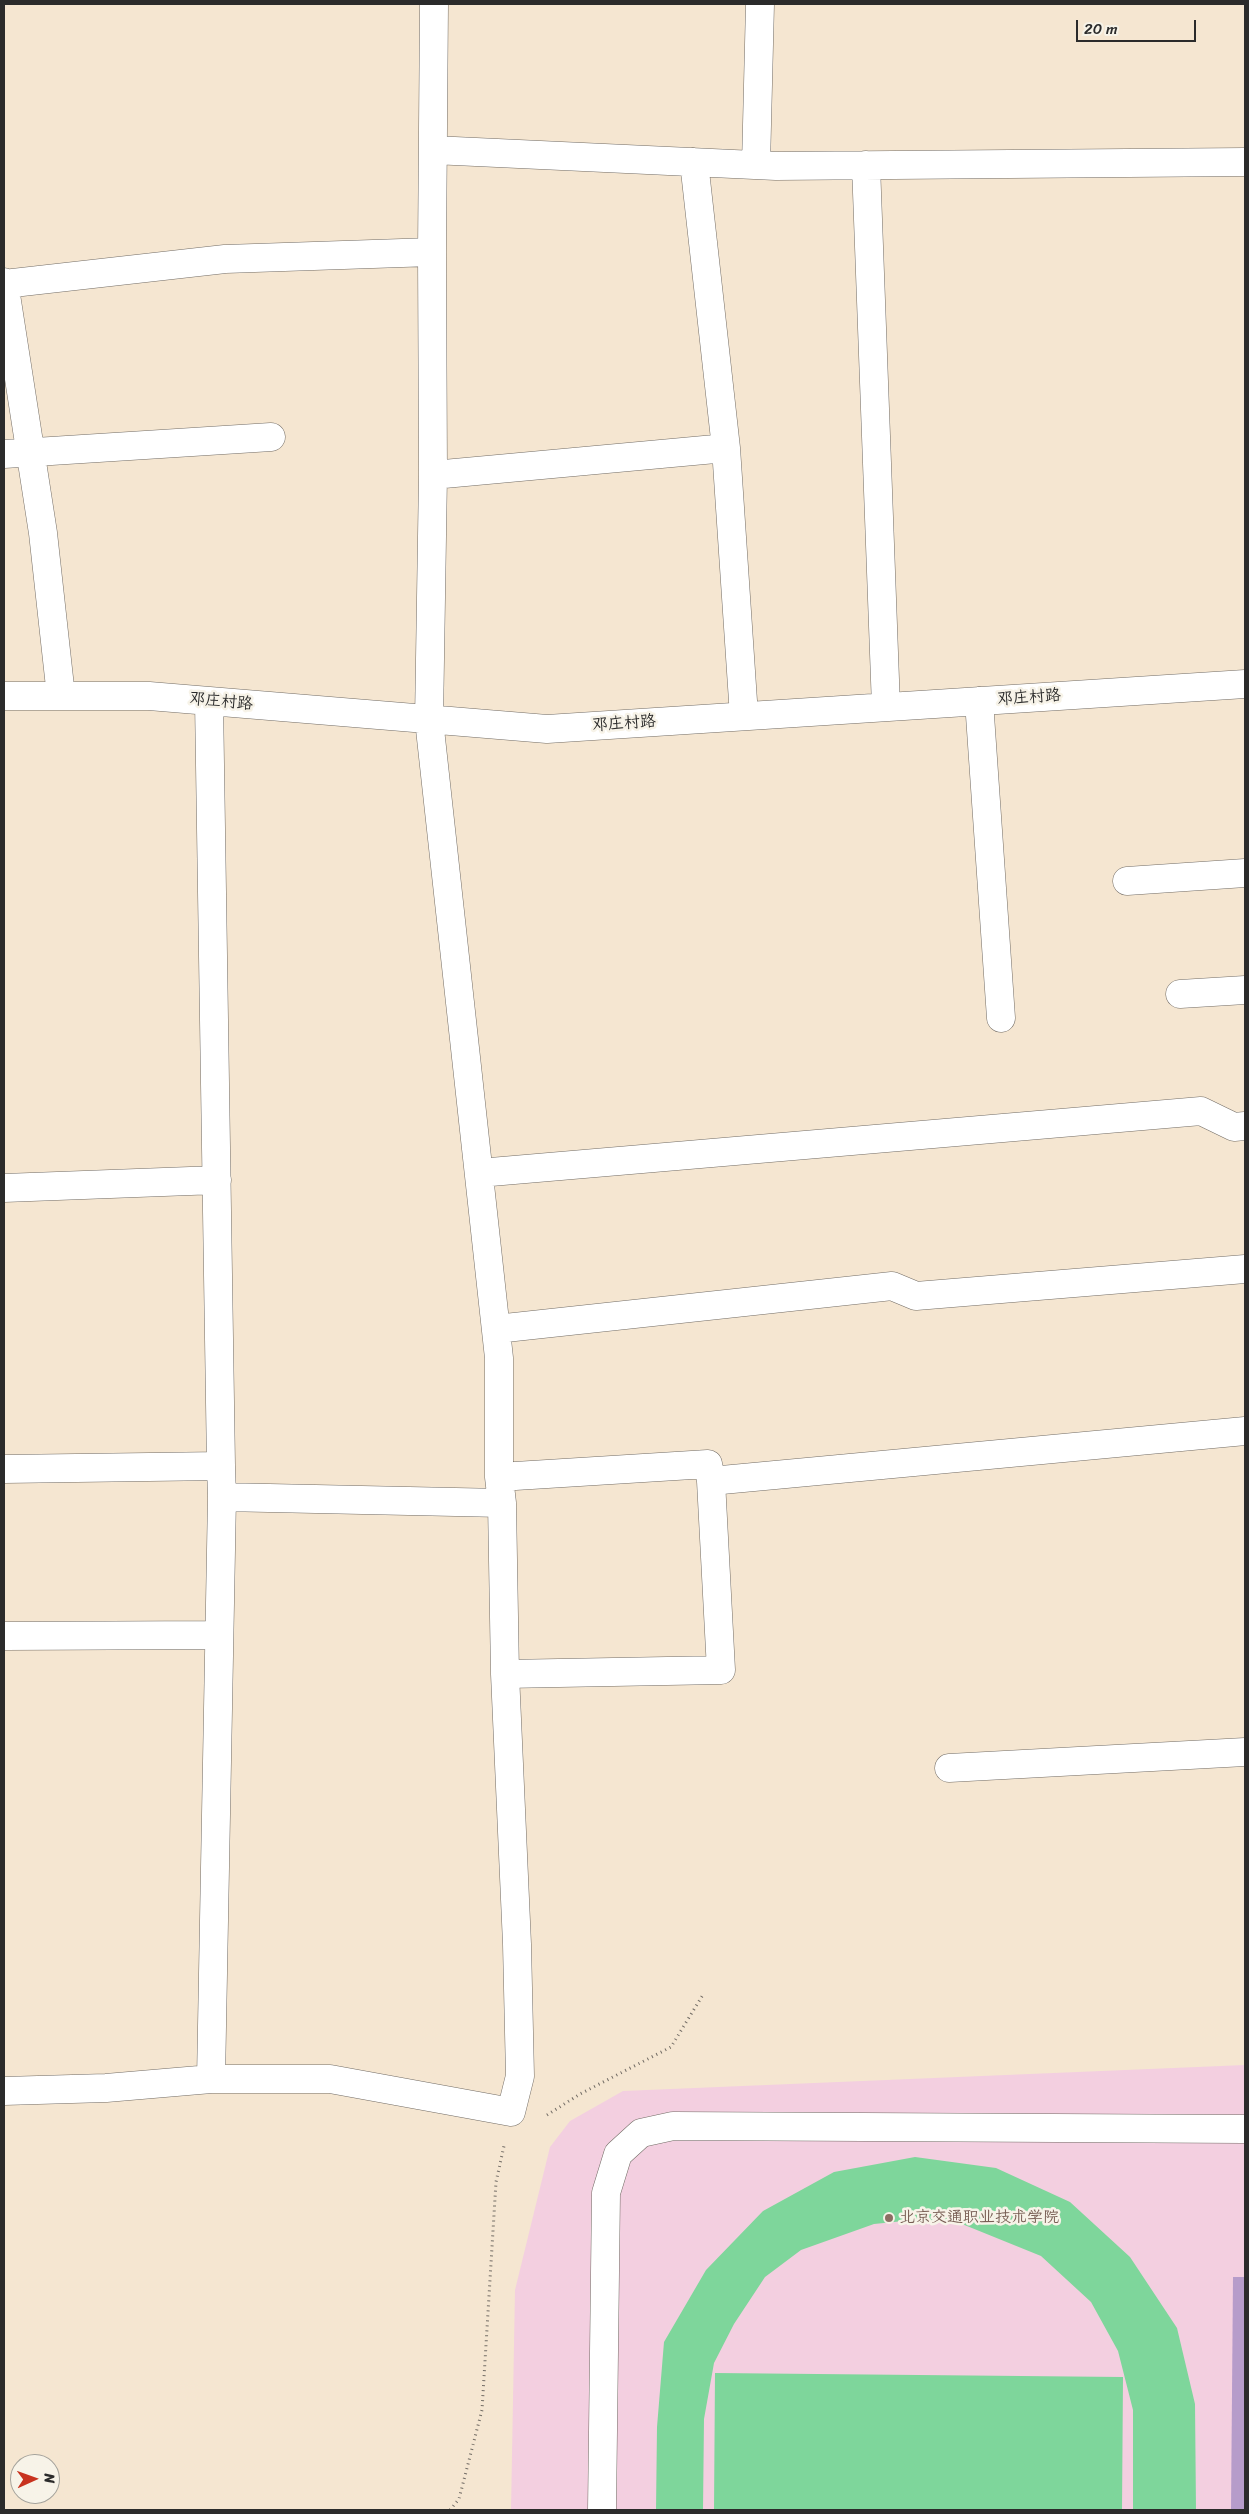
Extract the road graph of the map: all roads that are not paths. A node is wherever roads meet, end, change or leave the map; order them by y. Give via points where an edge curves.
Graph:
1 (434, 4) edge
2 (760, 4) edge
3 (433, 150) junction
4 (694, 162) junction
5 (1245, 162) edge
6 (756, 165) junction
7 (866, 165) junction
8 (432, 252) junction
9 (4, 283) edge
10 (271, 437) dead end
11 (726, 448) junction
12 (17, 453) edge
13 (433, 475) junction
14 (1245, 684) edge
15 (4, 696) edge
16 (61, 696) junction
17 (209, 701) junction
18 (979, 701) junction
19 (886, 707) junction
20 (744, 716) junction
21 (429, 720) junction
22 (1245, 872) edge
23 (1127, 882) dead end
24 (1245, 990) edge
25 (1180, 994) dead end
26 (1001, 1018) dead end
27 (1240, 1126) edge
28 (479, 1173) junction
29 (216, 1180) junction
30 (4, 1188) edge
31 (1245, 1269) edge
32 (496, 1329) junction
33 (1245, 1431) edge
34 (221, 1466) junction
35 (4, 1468) edge
36 (711, 1481) junction
37 (501, 1490) junction
38 (222, 1497) junction
39 (219, 1635) junction
40 (4, 1636) edge
41 (505, 1674) junction
42 (1245, 1752) edge
43 (949, 1768) dead end
44 (211, 2078) junction
45 (4, 2091) edge
46 (1245, 2129) edge
47 (602, 2510) edge

1 - 3 street
2 - 6 street
3 - 4 street
3 - 8 street
4 - 6 street
4 - 11 street
5 - 7 street
6 - 7 street
7 - 19 street
8 - 9 street via 226,260
8 - 13 street
9 - 12 street
10 - 12 street
11 - 13 street
11 - 20 street
12 - 16 street via 43,533
13 - 21 street
14 - 18 street, 邓庄村路
15 - 16 street, 邓庄村路
16 - 17 street, 邓庄村路 via 149,696
17 - 21 street, 邓庄村路
17 - 29 street
18 - 19 street, 邓庄村路
18 - 26 street
19 - 20 street, 邓庄村路
20 - 21 street, 邓庄村路 via 547,729
21 - 28 street
22 - 23 street
24 - 25 street
27 - 28 street via 1201,1111
28 - 32 street
29 - 30 street
29 - 34 street
31 - 32 street via 916,1296 892,1286
32 - 37 street
33 - 36 street
34 - 35 street
34 - 38 street
36 - 37 street via 708,1464
36 - 41 street via 721,1670
37 - 38 street
37 - 41 street
38 - 39 street
39 - 40 street
39 - 44 street
41 - 44 street via 520,2076 511,2112 330,2079
42 - 43 street
44 - 45 street via 106,2088
46 - 47 street via 673,2126 641,2133 618,2154 606,2193

